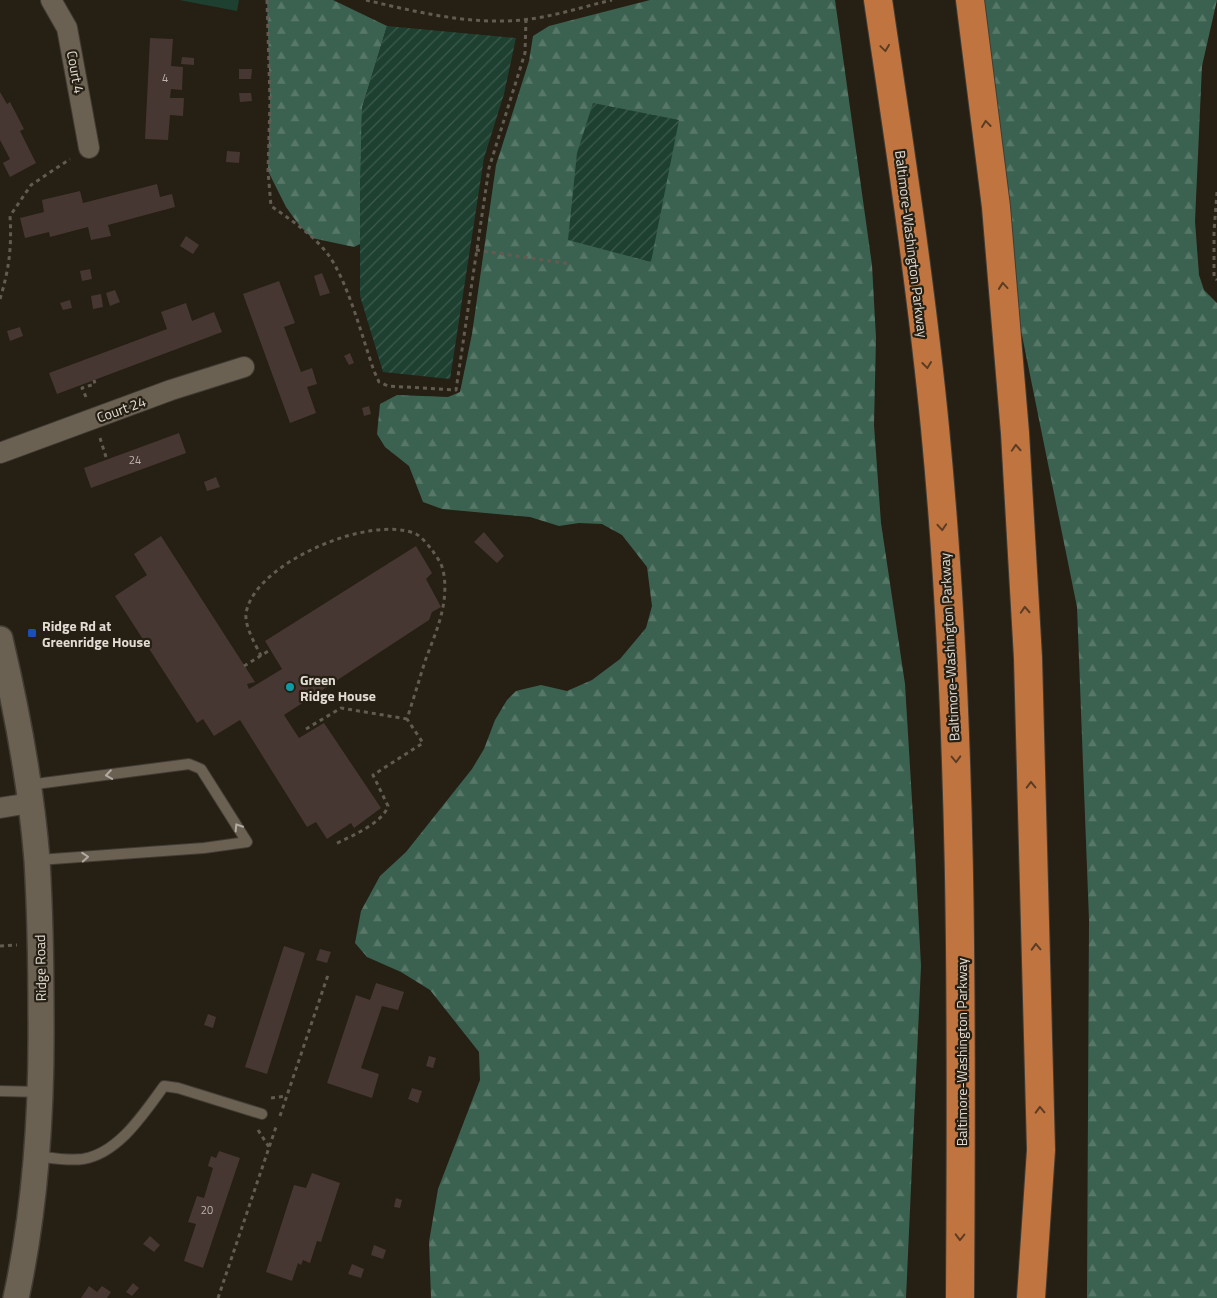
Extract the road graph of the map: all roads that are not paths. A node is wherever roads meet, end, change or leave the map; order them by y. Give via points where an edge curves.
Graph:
1 (51, 0) edge
2 (878, 0) edge
3 (970, 0) edge
4 (89, 148) road end
5 (244, 367) dead end
6 (0, 453) edge
7 (0, 639) edge
8 (29, 794) junction
9 (0, 808) edge
10 (37, 860) junction
11 (0, 1091) edge
12 (40, 1092) junction
13 (262, 1114) dead end
14 (1041, 1150) junction
15 (36, 1156) junction
16 (16, 1298) edge
17 (960, 1298) edge
18 (1031, 1298) edge
19 (1048, 1298) edge

1 - 4 street, Court 4 via 67,28
2 -> 17 highway, Baltimore-Washington Parkway via 909,209 935,429 951,652 962,1000
14 -> 3 highway via 1028,658 1016,443 996,207
5 - 6 street, Court 24 via 171,390
7 - 8 street, Ridge Road
8 - 9 street
8 - 10 street, Ridge Road
10 -> 8 lane via 247,842 195,765
10 - 12 street, Ridge Road
11 - 12 lane
12 - 15 street, Ridge Road
13 - 15 lane via 164,1086 138,1121 104,1151 71,1160
14 - 18 highway
14 - 19 highway
15 - 16 street, Ridge Road

